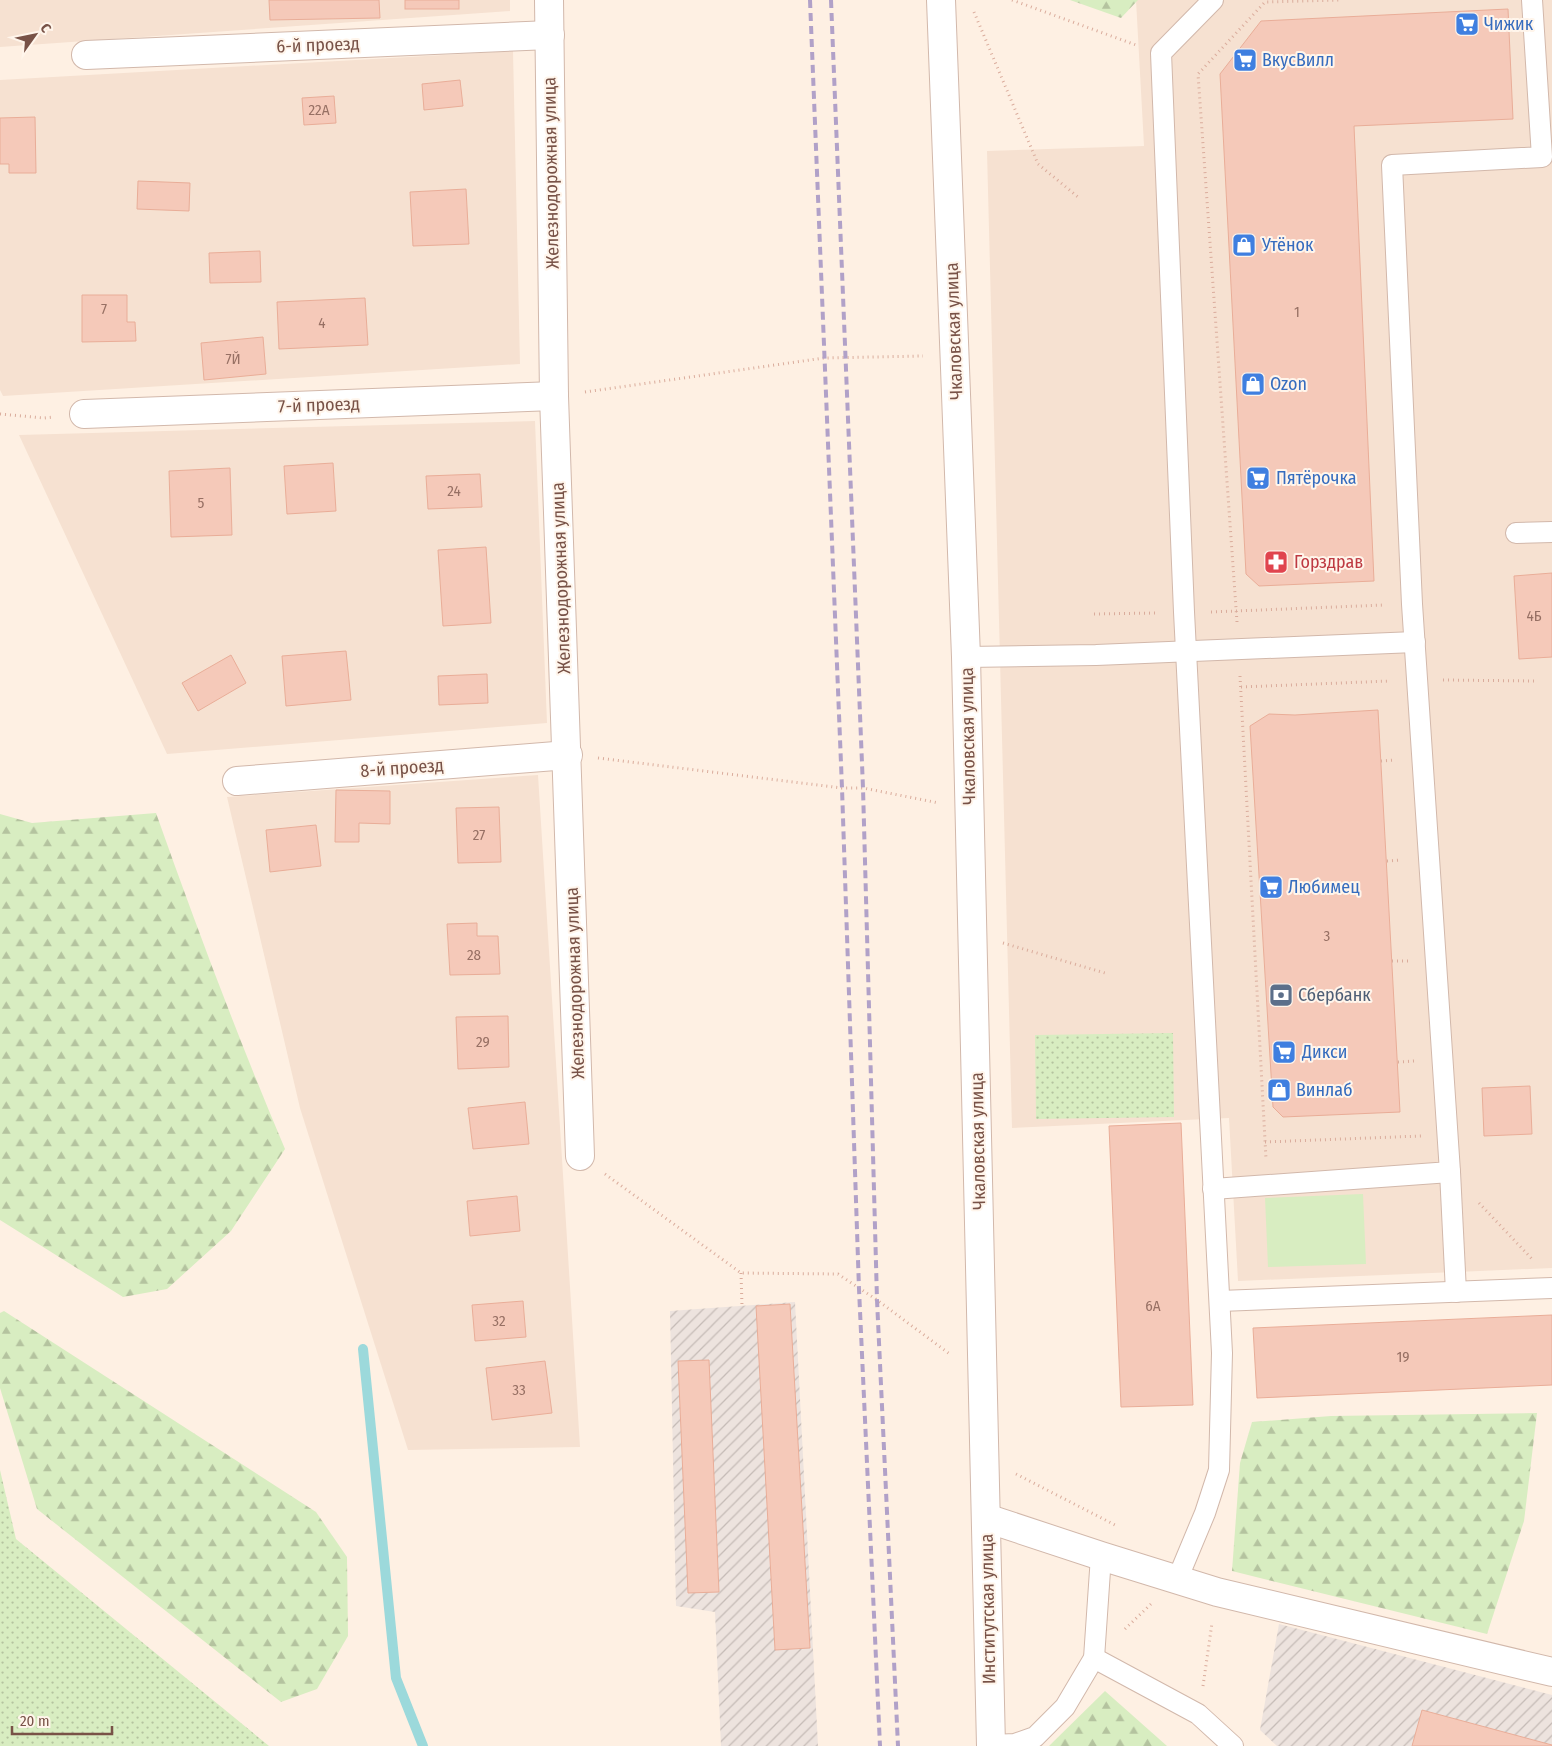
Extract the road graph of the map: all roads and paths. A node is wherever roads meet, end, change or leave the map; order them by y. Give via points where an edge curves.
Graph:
1 (549, 0) edge
2 (941, 0) edge
3 (1012, 0) edge
4 (1212, 0) edge
5 (1339, 0) edge
6 (1532, 0) edge
7 (973, 9) dead end
8 (550, 35) junction
9 (1161, 53) junction
10 (86, 55) dead end
11 (1198, 74) junction
12 (1078, 197) dead end
13 (927, 356) dead end
14 (554, 396) junction
15 (0, 414) edge
16 (84, 414) joint
17 (1552, 532) edge
18 (1516, 533) dead end
19 (1412, 604) junction
20 (1236, 611) junction
21 (1184, 612) junction
22 (1094, 614) dead end
23 (1415, 642) junction
24 (1239, 649) junction
25 (1186, 652) junction
26 (966, 657) junction
27 (1418, 680) junction
28 (1535, 681) dead end
29 (1241, 687) junction
30 (568, 755) junction
31 (237, 781) dead end
32 (942, 803) dead end
33 (996, 941) dead end
34 (1105, 973) dead end
35 (1265, 1142) junction
36 (580, 1156) joint
37 (1450, 1172) junction
38 (1267, 1185) junction
39 (1213, 1189) junction
40 (1538, 1266) dead end
41 (741, 1272) junction
42 (1552, 1288) edge
43 (1456, 1292) junction
44 (1220, 1301) junction
45 (742, 1306) dead end
46 (958, 1360) dead end
47 (986, 1472) joint
48 (1016, 1474) dead end
49 (986, 1518) junction
50 (1123, 1529) dead end
51 (1101, 1556) junction
52 (1177, 1580) junction
53 (1217, 1592) junction
54 (1094, 1658) junction
55 (1552, 1672) edge
56 (1198, 1714) junction
57 (991, 1746) edge
58 (1233, 1746) edge

1 - 8 street, Железнодорожная улица
2 - 26 street, Чкаловская улица
3 - 9 path
4 - 9 lane
5 - 11 path via 1265,2
6 - 19 lane via 1542,157 1392,165
7 - 12 path via 1038,164
8 - 10 street, 6-й проезд
8 - 14 street, Железнодорожная улица
9 - 11 path
9 - 21 lane
11 - 20 path
13 - 14 path via 824,358
14 - 16 street, 7-й проезд
14 - 30 street, Железнодорожная улица
15 - 16 path via 44,418
17 - 18 lane
19 - 20 path
19 - 23 lane
20 - 21 path
20 - 24 path
21 - 22 path
21 - 25 lane
23 - 24 lane
23 - 27 lane
24 - 25 lane
24 - 29 path
25 - 26 lane
25 - 39 lane
26 - 47 street, Чкаловская улица
27 - 28 path
27 - 29 path
27 - 37 lane
29 - 35 path
30 - 31 street, 8-й проезд
30 - 32 path via 863,788
30 - 36 street, Железнодорожная улица
33 - 34 path
35 - 37 path via 1426,1136
35 - 38 path
36 - 41 path
37 - 38 lane
37 - 40 path
37 - 43 lane
38 - 39 lane
39 - 44 lane
41 - 45 path
41 - 46 path via 838,1274
42 - 43 lane
43 - 44 lane
44 - 52 lane via 1220,1470
47 - 49 street, Институтская улица
48 - 50 path
49 - 51 street
49 - 57 street, Институтская улица
51 - 52 street
51 - 54 lane
52 - 53 street
52 - 54 path
53 - 55 street
53 - 56 path
54 - 56 lane
54 - 57 lane via 1065,1707 1035,1737 1015,1744
56 - 58 lane

